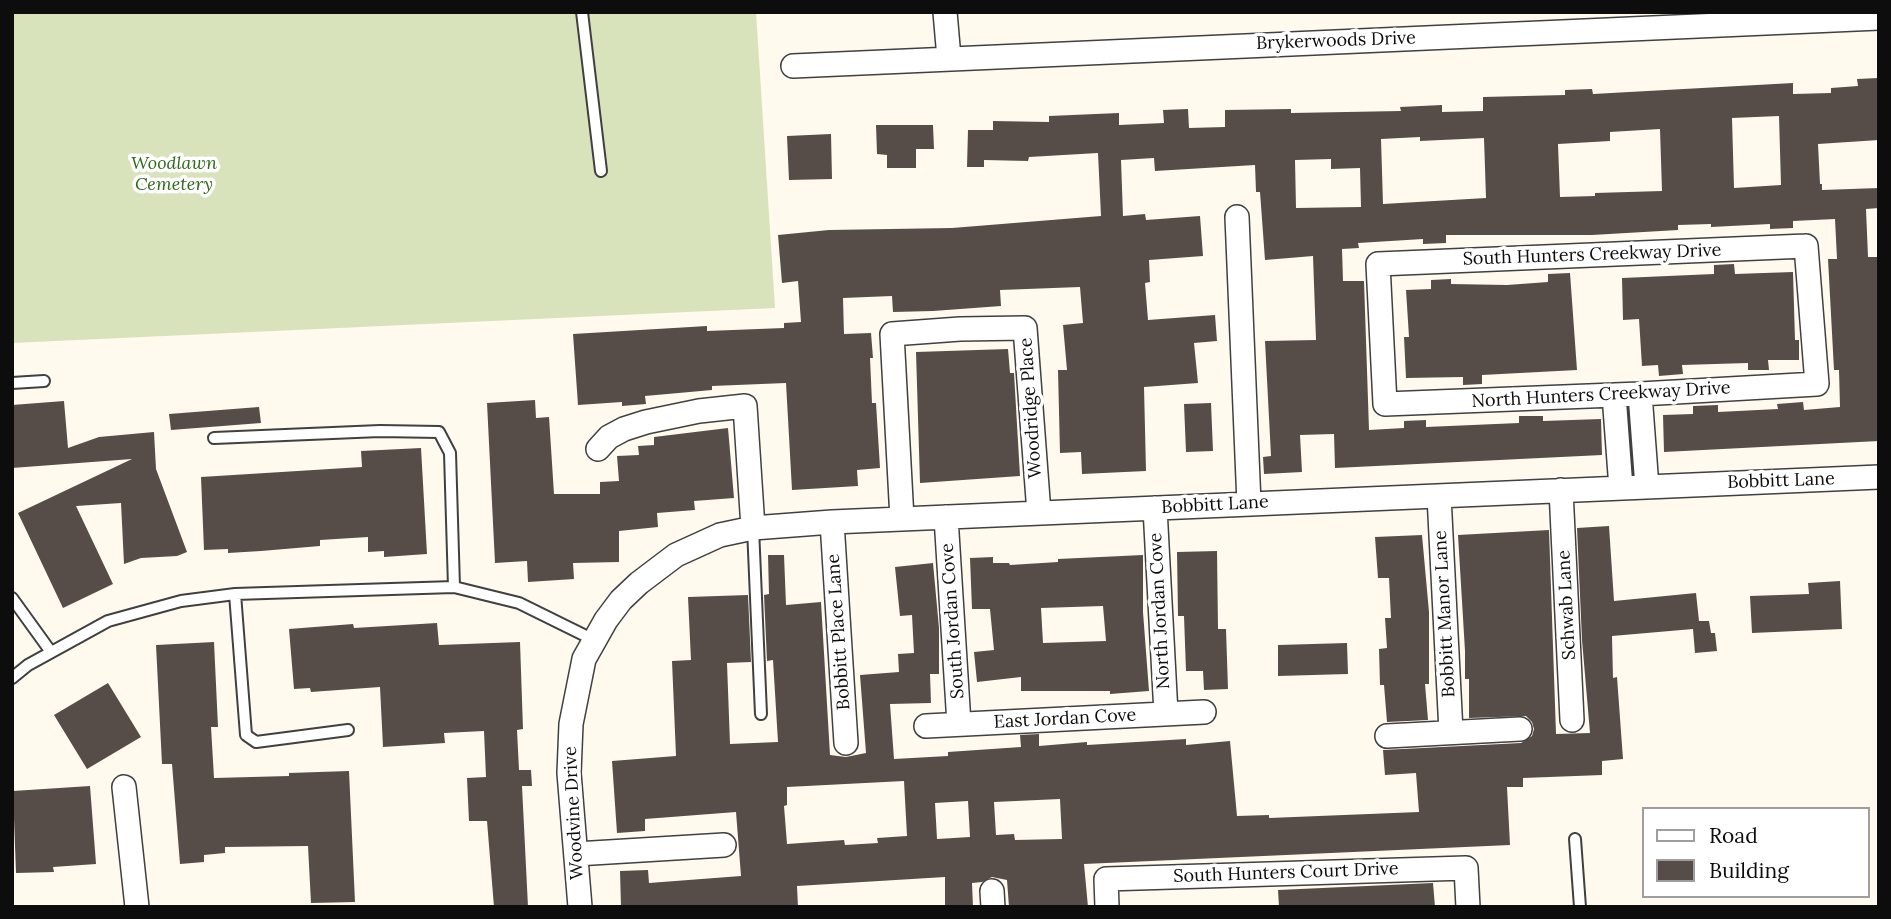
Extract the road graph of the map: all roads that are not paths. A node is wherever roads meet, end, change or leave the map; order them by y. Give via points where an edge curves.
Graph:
1 (582, 12) edge
2 (946, 12) edge
3 (1879, 18) edge
4 (949, 58) junction
5 (793, 66) dead end
6 (601, 171) dead end
7 (1237, 217) dead end
8 (44, 381) dead end
9 (12, 383) edge
10 (1817, 384) joint
11 (1640, 394) junction
12 (1614, 395) junction
13 (1385, 404) joint
14 (214, 438) dead end
15 (598, 449) dead end
16 (1879, 477) edge
17 (1647, 487) junction
18 (1621, 488) junction
19 (1561, 490) junction
20 (1440, 496) junction
21 (1249, 504) junction
22 (1155, 508) junction
23 (1039, 513) junction
24 (946, 517) junction
25 (902, 519) junction
26 (832, 522) junction
27 (753, 528) junction
28 (454, 587) junction
29 (235, 594) junction
30 (12, 598) edge
31 (594, 640) junction
32 (51, 652) junction
33 (12, 678) edge
34 (1204, 712) dead end
35 (761, 714) dead end
36 (1166, 714) junction
37 (1572, 719) dead end
38 (960, 724) junction
39 (926, 726) dead end
40 (1520, 729) dead end
41 (348, 730) dead end
42 (1451, 732) junction
43 (1387, 736) dead end
44 (846, 743) dead end
45 (124, 787) dead end
46 (1575, 839) dead end
47 (724, 845) dead end
48 (576, 854) junction
49 (136, 907) edge
50 (580, 907) edge
51 (1107, 907) edge
52 (1468, 907) edge
53 (1580, 907) edge

1 - 6 lane
2 - 4 street
3 - 4 street, Brykerwoods Drive
4 - 5 street, Brykerwoods Drive
7 - 21 street
8 - 9 lane
10 - 11 street, North Hunters Creekway Drive
10 - 13 street, South Hunters Creekway Drive via 1806,246 1378,264
11 - 12 street, North Hunters Creekway Drive
11 - 17 street
12 - 13 street, North Hunters Creekway Drive
12 - 18 street
14 - 28 lane via 439,432 450,453
15 - 27 street via 617,433 646,422 745,406
16 - 17 street, Bobbitt Lane
17 - 18 street, Bobbitt Lane
18 - 19 street, Bobbitt Lane
19 - 20 street, Bobbitt Lane
19 - 37 street, Schwab Lane
20 - 21 street, Bobbitt Lane
20 - 42 street, Bobbitt Manor Lane
21 - 22 street, Bobbitt Lane
22 - 23 street, Bobbitt Lane
22 - 36 street, North Jordan Cove
23 - 24 street, Bobbitt Lane
23 - 25 street, Woodridge Place via 1025,328 960,329 892,334
24 - 25 street, Bobbitt Lane
24 - 38 street, South Jordan Cove
25 - 26 street, Bobbitt Lane
26 - 27 street, Bobbitt Lane
26 - 44 street, Bobbitt Place Lane
27 - 31 street, Bobbitt Lane via 700,543 657,568 621,600
27 - 35 lane
28 - 29 lane
28 - 31 lane via 519,603
29 - 32 lane via 181,601 108,621
29 - 41 lane via 246,735 256,742
30 - 32 lane
31 - 48 street, Woodvine Drive via 578,680 571,724 569,773
32 - 33 lane
34 - 36 street, East Jordan Cove
36 - 38 street, East Jordan Cove
38 - 39 street, East Jordan Cove
40 - 42 street
42 - 43 street
45 - 49 street
46 - 53 lane
47 - 48 street
48 - 50 street, Woodvine Drive
51 - 52 street, South Hunters Court Drive via 1106,879 1466,868

